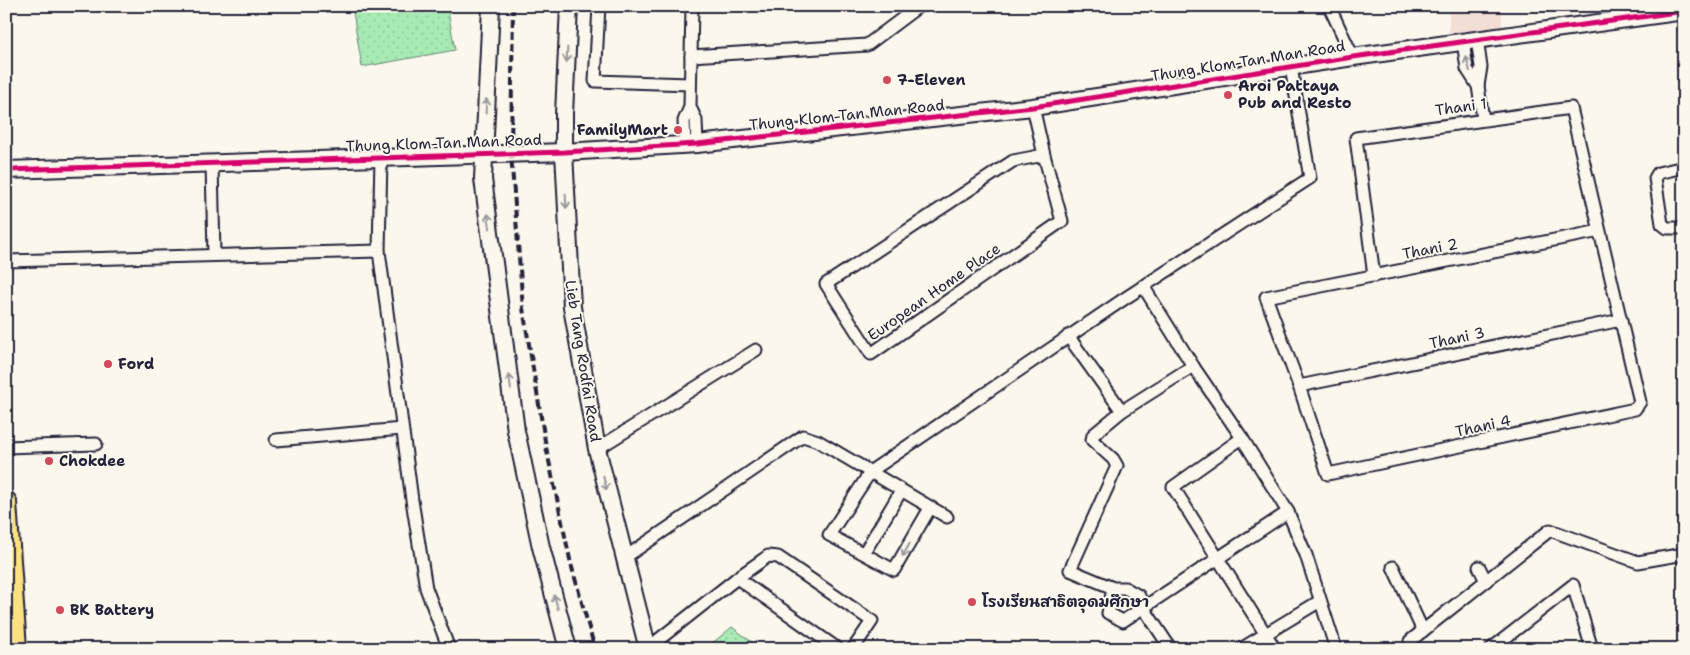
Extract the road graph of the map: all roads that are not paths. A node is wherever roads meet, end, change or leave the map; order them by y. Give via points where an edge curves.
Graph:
1 (491, 6) edge
2 (569, 6) edge
3 (599, 6) edge
4 (692, 6) edge
5 (919, 6) edge
6 (1329, 6) edge
7 (1684, 11) edge
8 (1638, 12) edge
9 (1470, 40) junction
10 (691, 56) junction
11 (1353, 56) junction
12 (1291, 67) junction
13 (690, 84) junction
14 (1033, 107) junction
15 (1483, 119) junction
16 (691, 144) junction
17 (564, 152) junction
18 (483, 154) junction
19 (1044, 155) junction
20 (381, 157) junction
21 (212, 163) junction
22 (1684, 167) edge
23 (6, 170) edge
24 (1684, 228) edge
25 (1600, 231) junction
26 (378, 251) junction
27 (214, 255) junction
28 (6, 261) edge
29 (1374, 276) junction
30 (1143, 286) junction
31 (1621, 320) junction
32 (1068, 336) junction
33 (756, 350) dead end
34 (1193, 366) junction
35 (1299, 386) junction
36 (1122, 411) junction
37 (402, 430) junction
38 (1242, 438) junction
39 (276, 440) dead end
40 (96, 444) dead end
41 (6, 447) edge
42 (597, 449) junction
43 (871, 471) junction
44 (901, 491) junction
45 (6, 502) edge
46 (930, 508) junction
47 (1288, 512) junction
48 (947, 517) dead end
49 (864, 553) junction
50 (1684, 554) edge
51 (624, 558) junction
52 (1217, 558) junction
53 (1393, 567) dead end
54 (1479, 568) dead end
55 (737, 578) junction
56 (1486, 581) junction
57 (1113, 588) junction
58 (1320, 601) junction
59 (1143, 607) junction
60 (1423, 631) junction
61 (1264, 634) junction
62 (1410, 641) dead end
63 (648, 648) edge
64 (16, 649) edge
65 (448, 649) edge
66 (568, 649) edge
67 (838, 649) edge
68 (853, 649) edge
69 (1171, 649) edge
70 (1241, 649) edge
71 (1275, 649) edge
72 (1336, 649) edge
73 (1491, 649) edge
74 (1592, 649) edge

18 -> 1 street
2 -> 17 street, Lieb Tang Rodfai Road
3 - 13 street via 595,81
4 - 10 street
5 - 10 street via 867,45
6 - 11 street
7 - 8 street, Thung Klom-Tan Man Road
8 - 9 street, Thung Klom-Tan Man Road
9 - 11 street, Thung Klom-Tan Man Road
9 - 15 street via 1481,67 1478,86
10 - 13 street
11 - 12 street, Thung Klom-Tan Man Road
12 - 14 street, Thung Klom-Tan Man Road
12 - 30 street via 1310,178
13 - 16 street via 690,106 696,120
14 - 16 street, Thung Klom-Tan Man Road
14 - 19 street, European Home Place
15 - 25 street, Thani 1 via 1571,108
15 - 29 street, Thani 1 via 1356,138
16 - 17 street, Thung Klom-Tan Man Road
17 - 18 street, Thung Klom-Tan Man Road
17 -> 42 street, Lieb Tang Rodfai Road via 572,307
18 - 20 street, Thung Klom-Tan Man Road
66 -> 18 street via 541,547 516,431 483,179
19 - 19 street, European Home Place via 1013,161 826,284 871,354 1062,221
20 - 21 street, Thung Klom-Tan Man Road
20 - 26 street
21 - 23 street, Thung Klom-Tan Man Road
21 - 27 street
22 - 24 street via 1658,173 1654,178 1662,224 1667,228
25 - 29 street, Thani 2
25 - 31 street
26 - 27 street
26 - 37 street
27 - 28 street
29 - 35 street, Thani 2 via 1266,297
30 - 32 street
30 - 34 street
31 - 35 street, Thani 3
31 - 35 street, Thani 4 via 1640,402 1635,409 1328,474
32 - 36 street
32 - 43 street
33 - 42 street
34 - 36 street
34 - 38 street
36 - 57 street via 1093,434 1092,440 1117,466 1070,570
37 - 39 street
37 - 65 street via 426,588
38 - 47 street
38 - 52 street via 1173,487
40 - 41 street
42 -> 51 street, Lieb Tang Rodfai Road
43 - 44 street
43 - 49 street via 830,534
43 - 51 street via 803,436
44 - 46 street
44 - 49 street
45 - 64 highway
46 - 48 street
46 -> 49 street via 894,570
47 - 52 street
47 - 58 street
50 - 56 street via 1638,562 1550,530
51 - 63 street, Lieb Tang Rodfai Road
52 - 59 street
52 - 61 street
53 - 60 street
54 - 56 street
55 - 63 street
55 - 67 street
55 - 68 street via 768,556 778,557 872,622
56 - 60 street
57 - 59 street via 1124,588 1139,596
57 - 59 street via 1108,613 1123,621
58 - 61 street
58 - 72 street
59 - 69 street
60 - 62 street
61 - 70 street
61 - 71 street
73 - 74 street via 1573,585

